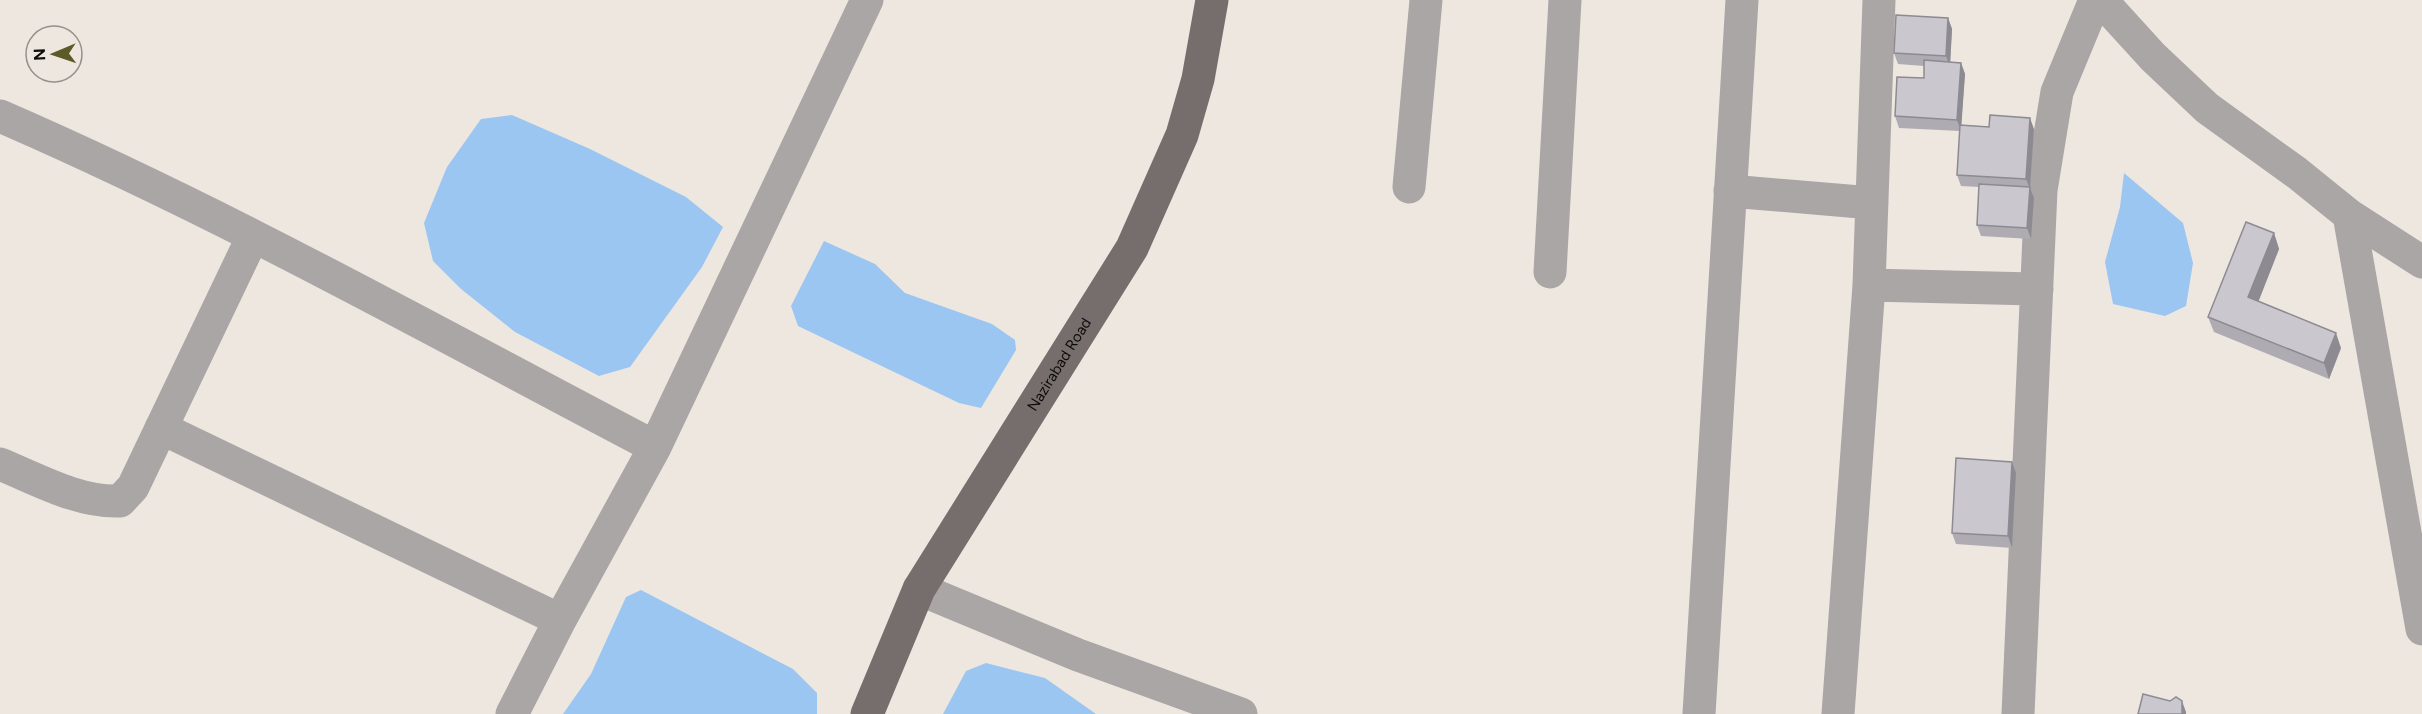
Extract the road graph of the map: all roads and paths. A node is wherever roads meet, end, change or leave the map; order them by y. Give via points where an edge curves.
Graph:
1 (867, 0) edge
2 (1212, 0) edge
3 (1426, 0) edge
4 (1565, 0) edge
5 (1742, 0) edge
6 (1879, 0) edge
7 (2095, 0) edge
8 (2101, 0) edge
9 (0, 116) edge
10 (1409, 187) dead end
11 (1730, 191) junction
12 (1872, 203) junction
13 (2349, 215) junction
14 (253, 236) junction
15 (2422, 262) edge
16 (1550, 272) dead end
17 (1869, 285) junction
18 (2037, 289) junction
19 (161, 428) junction
20 (655, 447) junction
21 (0, 464) edge
22 (920, 589) junction
23 (560, 620) junction
24 (2422, 629) edge
25 (513, 714) edge
26 (867, 714) edge
27 (1241, 714) edge
28 (1699, 714) edge
29 (1838, 714) edge
30 (2018, 714) edge

1 - 20 street
2 - 22 main road, Nazirabad Road via 1198,79 1182,135 1132,248
3 - 10 street
4 - 16 street
5 - 11 street
6 - 12 street
7 - 18 street via 2057,92 2041,190
8 - 13 street via 2207,108
9 - 14 street via 75,148
11 - 12 street
11 - 28 street
12 - 17 street
13 - 15 street
13 - 24 street
14 - 19 street
14 - 20 street
17 - 18 street
17 - 29 street
18 - 30 street
19 - 21 street via 133,487 120,501 104,502 76,494
19 - 23 street
20 - 23 street
22 - 26 main road, Nazirabad Road
22 - 27 street via 1078,655
23 - 25 street

